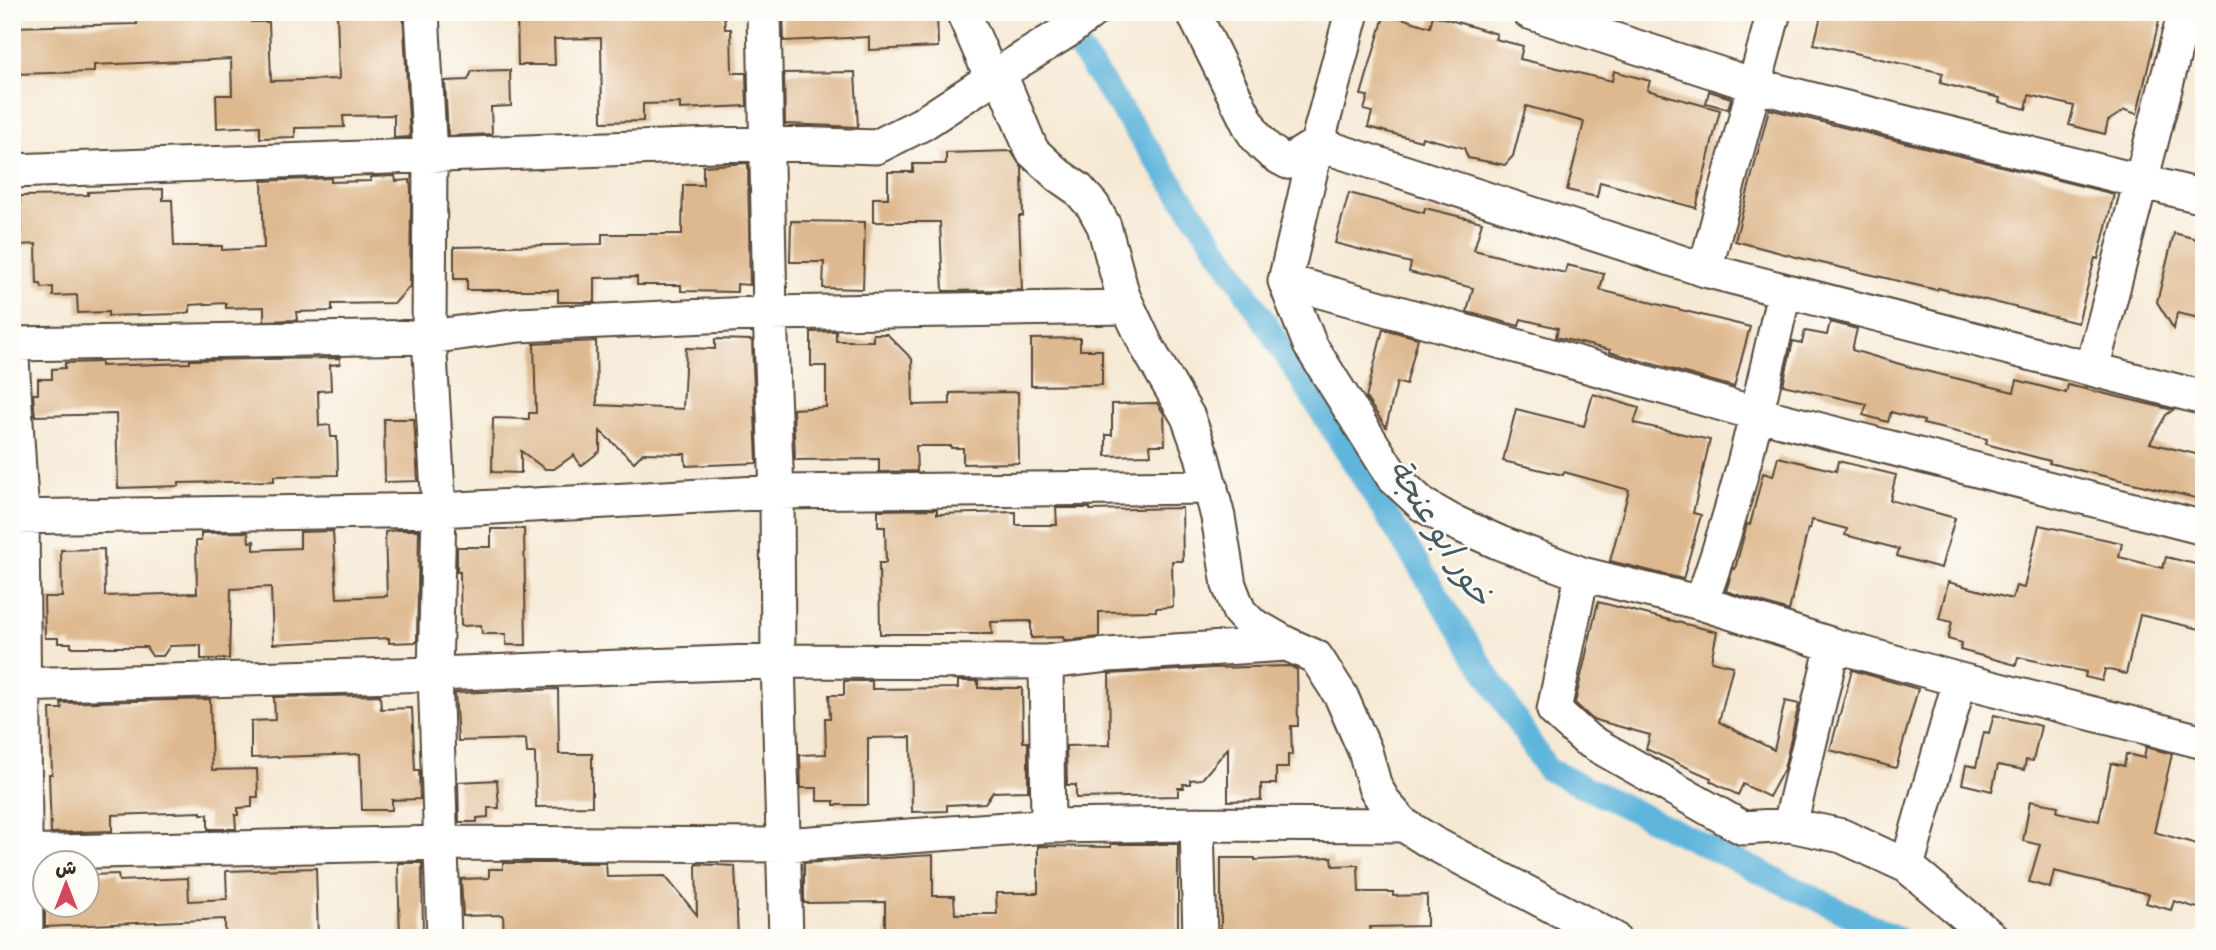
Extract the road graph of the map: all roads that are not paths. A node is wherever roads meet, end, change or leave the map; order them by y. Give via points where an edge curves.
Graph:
1 (422, 12) edge
2 (764, 12) edge
3 (963, 12) edge
4 (1091, 12) edge
5 (1193, 12) edge
6 (1352, 12) edge
7 (1529, 12) edge
8 (1774, 12) edge
9 (2185, 12) edge
10 (996, 76) junction
11 (1755, 85) junction
12 (768, 143) junction
13 (1317, 144) junction
14 (430, 156) junction
15 (12, 171) edge
16 (2140, 182) junction
17 (2204, 197) edge
18 (1705, 270) junction
19 (1285, 281) junction
20 (1784, 292) junction
21 (1128, 307) junction
22 (770, 313) junction
23 (429, 337) junction
24 (12, 345) edge
25 (12, 359) edge
26 (2092, 369) junction
27 (2204, 398) edge
28 (1758, 414) junction
29 (1211, 487) junction
30 (777, 492) junction
31 (439, 510) junction
32 (17, 517) edge
33 (2204, 528) edge
34 (1582, 574) junction
35 (1701, 603) junction
36 (1287, 644) junction
37 (1833, 645) junction
38 (778, 661) junction
39 (1046, 662) junction
40 (435, 674) junction
41 (1960, 680) junction
42 (18, 685) edge
43 (2204, 741) edge
44 (1197, 824) junction
45 (1404, 825) junction
46 (1790, 825) junction
47 (1048, 826) junction
48 (443, 843) junction
49 (784, 845) junction
50 (19, 852) edge
51 (1907, 866) junction
52 (26, 938) edge
53 (444, 938) edge
54 (786, 938) edge
55 (1200, 938) edge
56 (1613, 938) edge
57 (1992, 938) edge

1 - 14 street
2 - 12 street
3 - 10 street
4 - 10 street
5 - 13 street via 1259,142 1289,162
6 - 13 street
7 - 11 street
8 - 11 street
9 - 16 street
10 - 12 street via 922,124 876,147
10 - 21 street via 1032,150 1093,206 1104,226
11 - 16 street
11 - 18 street
12 - 14 street
12 - 22 street
13 - 18 street
13 - 19 street
14 - 15 street
14 - 23 street
16 - 17 street
16 - 26 street
18 - 20 street
19 - 28 street
19 - 34 street via 1310,345 1392,477 1451,522
20 - 26 street
20 - 28 street
21 - 22 street
21 - 29 street via 1188,417
22 - 23 street via 519,325
22 - 30 street
23 - 24 street
23 - 31 street
25 - 32 street
26 - 27 street
28 - 33 street
28 - 35 street via 1722,546
29 - 30 street
29 - 36 street via 1229,585 1239,611 1250,623
30 - 31 street
30 - 38 street
31 - 32 street
31 - 40 street
32 - 42 street
34 - 35 street
34 - 46 street via 1554,710 1586,739 1743,828
35 - 37 street
36 - 39 street
36 - 45 street via 1316,657 1341,696 1375,787
37 - 41 street
37 - 46 street
38 - 39 street
38 - 40 street
38 - 49 street
39 - 47 street
40 - 42 street
40 - 48 street
41 - 43 street
41 - 51 street
42 - 50 street
44 - 45 street
44 - 47 street
44 - 55 street
45 - 56 street
46 - 51 street via 1842,836
47 - 49 street
48 - 49 street
48 - 50 street
48 - 53 street
49 - 54 street
50 - 52 street
51 - 57 street

